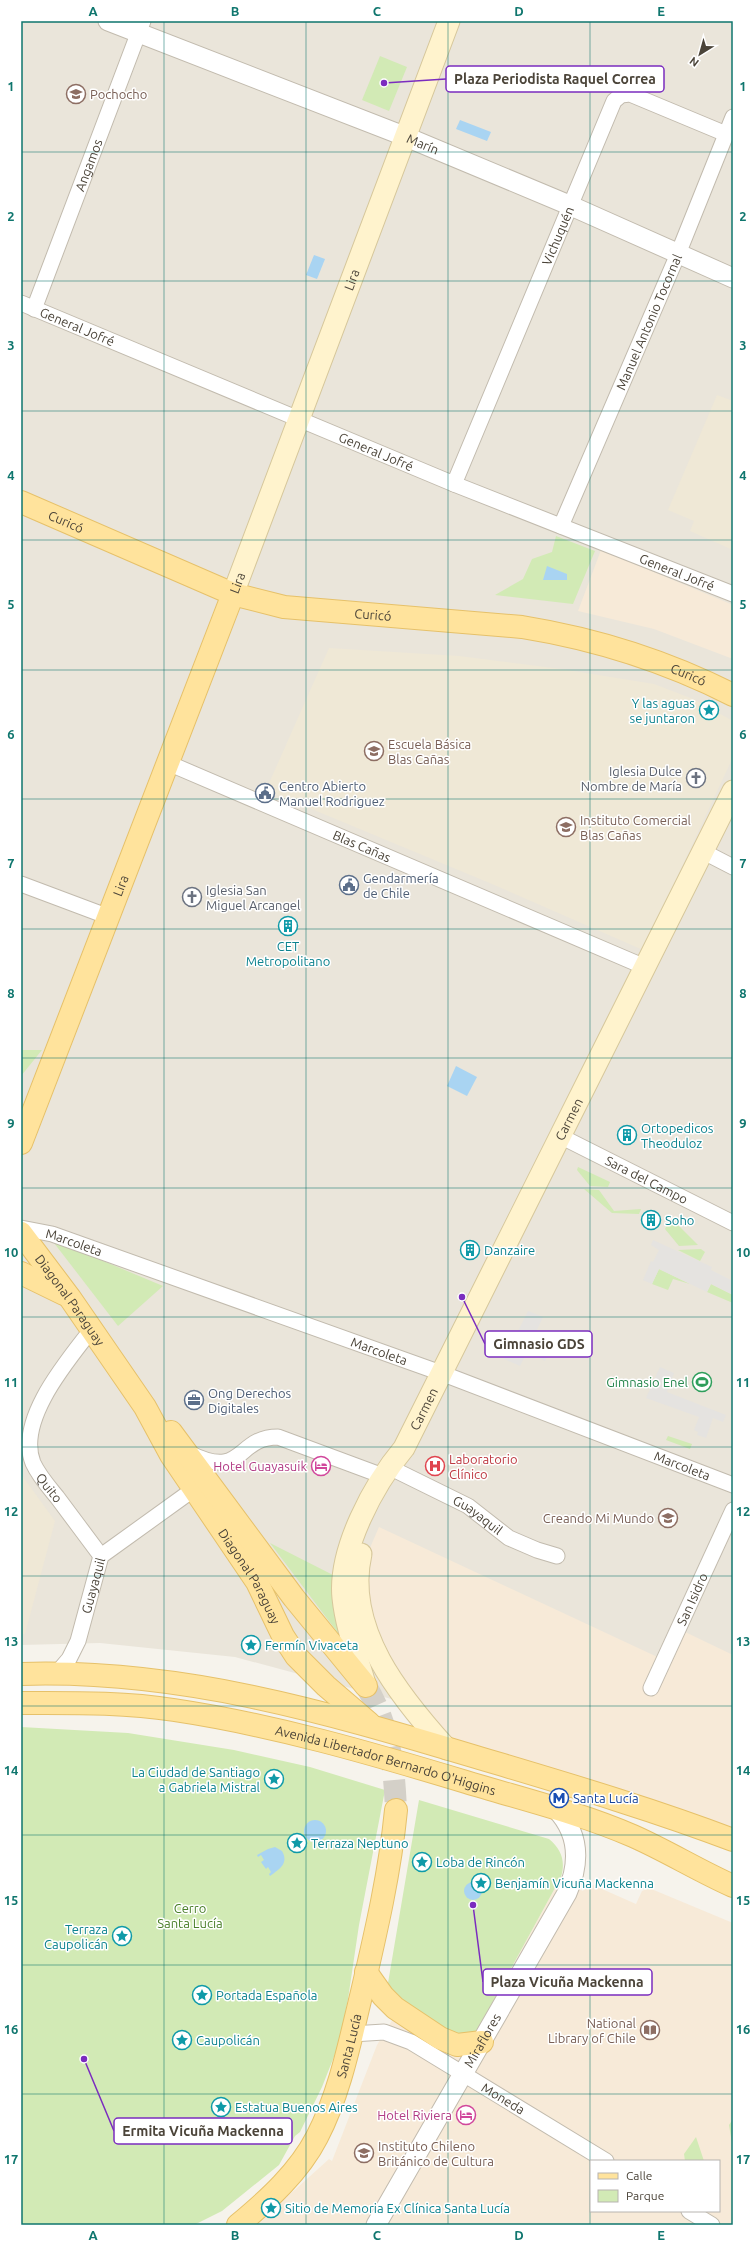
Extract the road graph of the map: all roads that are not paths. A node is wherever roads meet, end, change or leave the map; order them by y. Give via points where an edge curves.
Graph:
1 (108, 21) edge
2 (449, 21) edge
3 (141, 27) edge
4 (733, 117) edge
5 (726, 134) junction
6 (404, 136) junction
7 (569, 205) junction
8 (678, 254) junction
9 (733, 278) edge
10 (28, 306) edge
11 (298, 420) junction
12 (454, 484) junction
13 (21, 502) edge
14 (561, 526) junction
15 (232, 594) junction
16 (733, 594) edge
17 (733, 694) edge
18 (168, 763) junction
19 (733, 791) edge
20 (702, 852) junction
21 (733, 868) edge
22 (21, 884) edge
23 (110, 917) junction
24 (645, 967) junction
25 (27, 1119) edge
26 (560, 1136) junction
27 (21, 1143) edge
28 (733, 1223) edge
29 (21, 1228) edge
30 (21, 1233) edge
31 (21, 1274) edge
32 (70, 1298) junction
33 (92, 1329) junction
34 (441, 1373) junction
35 (145, 1407) junction
36 (188, 1453) junction
37 (391, 1474) junction
38 (733, 1486) edge
39 (194, 1489) junction
40 (733, 1510) edge
41 (101, 1556) junction
42 (557, 1556) dead end
43 (57, 1673) junction
44 (21, 1674) edge
45 (365, 1685) joint
46 (651, 1688) dead end
47 (21, 1703) edge
48 (375, 1727) junction
49 (447, 1749) junction
50 (556, 1809) junction
51 (396, 1810) tunnel mouth
52 (733, 1840) edge
53 (733, 1886) edge
54 (366, 1972) junction
55 (352, 2034) junction
56 (482, 2042) junction
57 (464, 2075) junction
58 (604, 2160) edge
59 (691, 2212) edge
60 (238, 2225) edge
61 (376, 2225) edge
62 (712, 2225) edge

1 - 3 street, Marín
2 - 6 main road, Lira
3 - 6 street, Marín
3 - 10 street, Angamos
4 - 5 street, Manuel Antonio Tocornal
5 - 7 street, Vichuquén via 637,96 622,95 612,105
5 - 8 street, Manuel Antonio Tocornal
6 - 7 street, Marín
6 - 11 main road, Lira
7 - 8 street, Marín
7 - 12 street, Vichuquén
8 - 9 street, Marín
8 - 14 street, Manuel Antonio Tocornal
10 - 11 street, General Jofré
11 - 12 street, General Jofré
11 - 15 main road, Lira
12 - 14 street, General Jofré
13 - 15 main road, Curicó
14 - 16 street, General Jofré
15 - 17 main road, Curicó via 284,607 556,632 605,644 671,666
15 - 18 main road, Lira
18 - 23 main road, Lira
18 - 24 street, Blas Cañas
19 - 20 main road, Carmen
20 - 21 street
20 - 24 main road, Carmen
22 - 23 street
23 - 25 main road, Lira
24 - 26 main road, Carmen
25 - 27 main road, Lira
26 - 28 street, Sara del Campo
26 - 34 main road, Carmen
29 - 34 street, Marcoleta via 52,1234
30 - 32 main road, Diagonal Paraguay
31 - 32 main road
32 - 33 main road, Diagonal Paraguay
33 - 35 main road, Diagonal Paraguay
33 - 41 street, Quito via 50,1385 38,1408 29,1444 32,1461 42,1479
34 - 37 main road, Carmen
34 - 38 street, Marcoleta
35 - 36 main road, Diagonal Paraguay
35 - 39 main road, Diagonal Paraguay via 164,1443
36 - 37 street, Guayaquil via 206,1461 226,1462 261,1439 278,1437
36 - 45 main road, Diagonal Paraguay via 294,1598
37 - 42 street, Guayaquil via 468,1506 514,1541
37 - 45 main road, Carmen via 352,1537 343,1579 346,1614
37 - 49 main road, Carmen via 361,1555 359,1605 374,1647 394,1682 421,1720
39 - 41 street, Guayaquil
39 - 48 main road, Diagonal Paraguay via 250,1571 282,1636 296,1656 326,1686
40 - 46 street, San Isidro
41 - 43 street, Guayaquil via 78,1641 69,1660
43 - 44 main road, Avenida Libertador Bernardo O'Higgins
43 - 48 main road, Avenida Libertador Bernardo O'Higgins via 218,1688
47 - 50 main road, Avenida Libertador Bernardo O'Higgins via 114,1705 172,1710 267,1726 378,1755
48 - 49 main road, Avenida Libertador Bernardo O'Higgins
49 - 52 main road, Avenida Libertador Bernardo O'Higgins via 646,1809
50 - 53 main road, Avenida Libertador Bernardo O'Higgins via 632,1835
50 - 56 street, Miraflores via 568,1824 575,1840 576,1860 572,1880
51 - 54 main road, Santa Lucía via 383,1900
54 - 55 main road, Santa Lucía
54 - 56 main road via 395,2008 440,2038 457,2046
55 - 57 street, Moneda via 384,2032 397,2036
55 - 60 main road, Santa Lucía via 336,2089 317,2137 294,2171
56 - 57 street, Miraflores
57 - 58 street, Moneda
57 - 61 street, Miraflores
59 - 62 street

